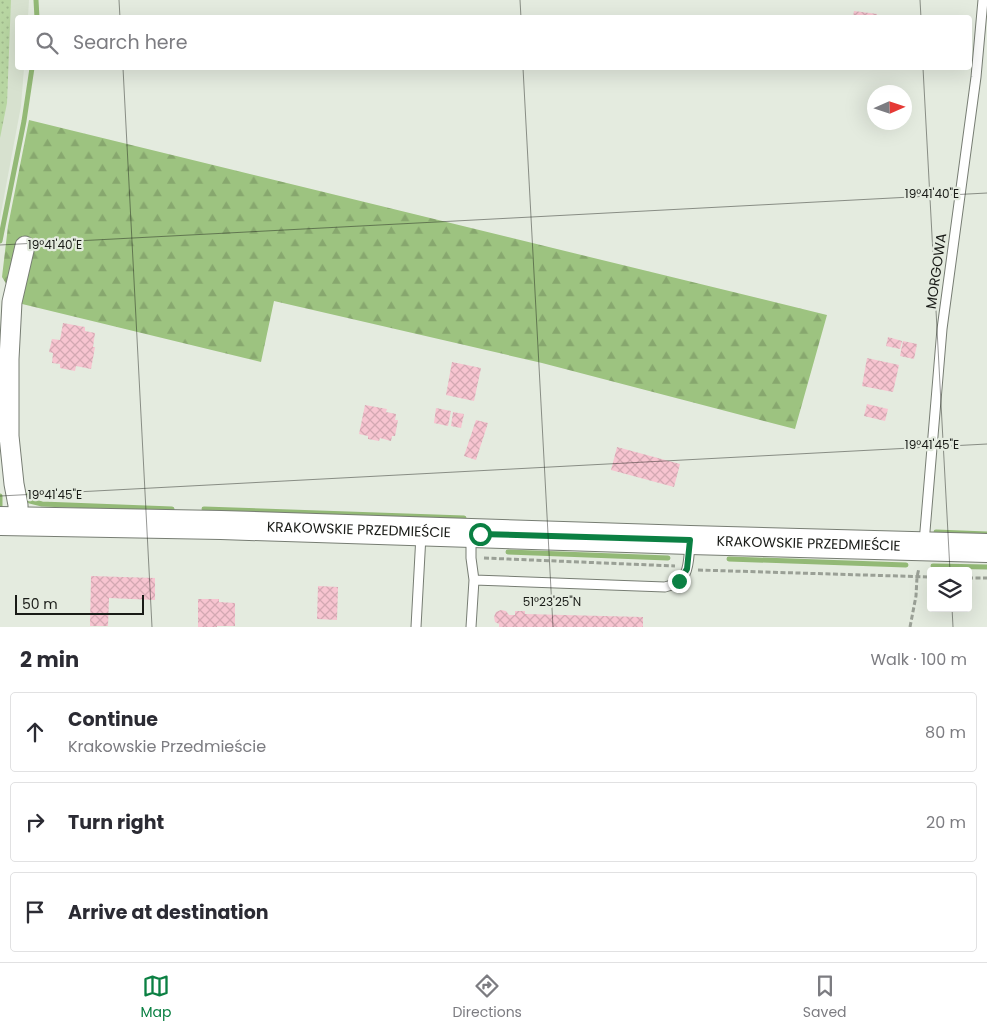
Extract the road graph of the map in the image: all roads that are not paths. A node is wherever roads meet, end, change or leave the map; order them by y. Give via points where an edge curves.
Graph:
1 (983, 0) edge
2 (25, 246) dead end
3 (9, 521) edge
4 (421, 532) junction
5 (471, 533) junction
6 (690, 540) junction
7 (924, 546) junction
8 (987, 548) edge
9 (474, 580) junction
10 (416, 627) edge
11 (471, 627) edge

1 - 7 lane, MORGOWA via 976,77 942,329
2 - 3 street via 12,302 8,413 18,505
3 - 4 main road, KRAKOWSKIE PRZEDMIEŚCIE
4 - 5 main road, KRAKOWSKIE PRZEDMIEŚCIE
4 - 10 lane
5 - 6 main road, KRAKOWSKIE PRZEDMIEŚCIE
5 - 9 lane
6 - 7 main road, KRAKOWSKIE PRZEDMIEŚCIE
6 - 9 lane via 687,569 679,581 665,588
7 - 8 main road, KRAKOWSKIE PRZEDMIEŚCIE
9 - 11 lane

